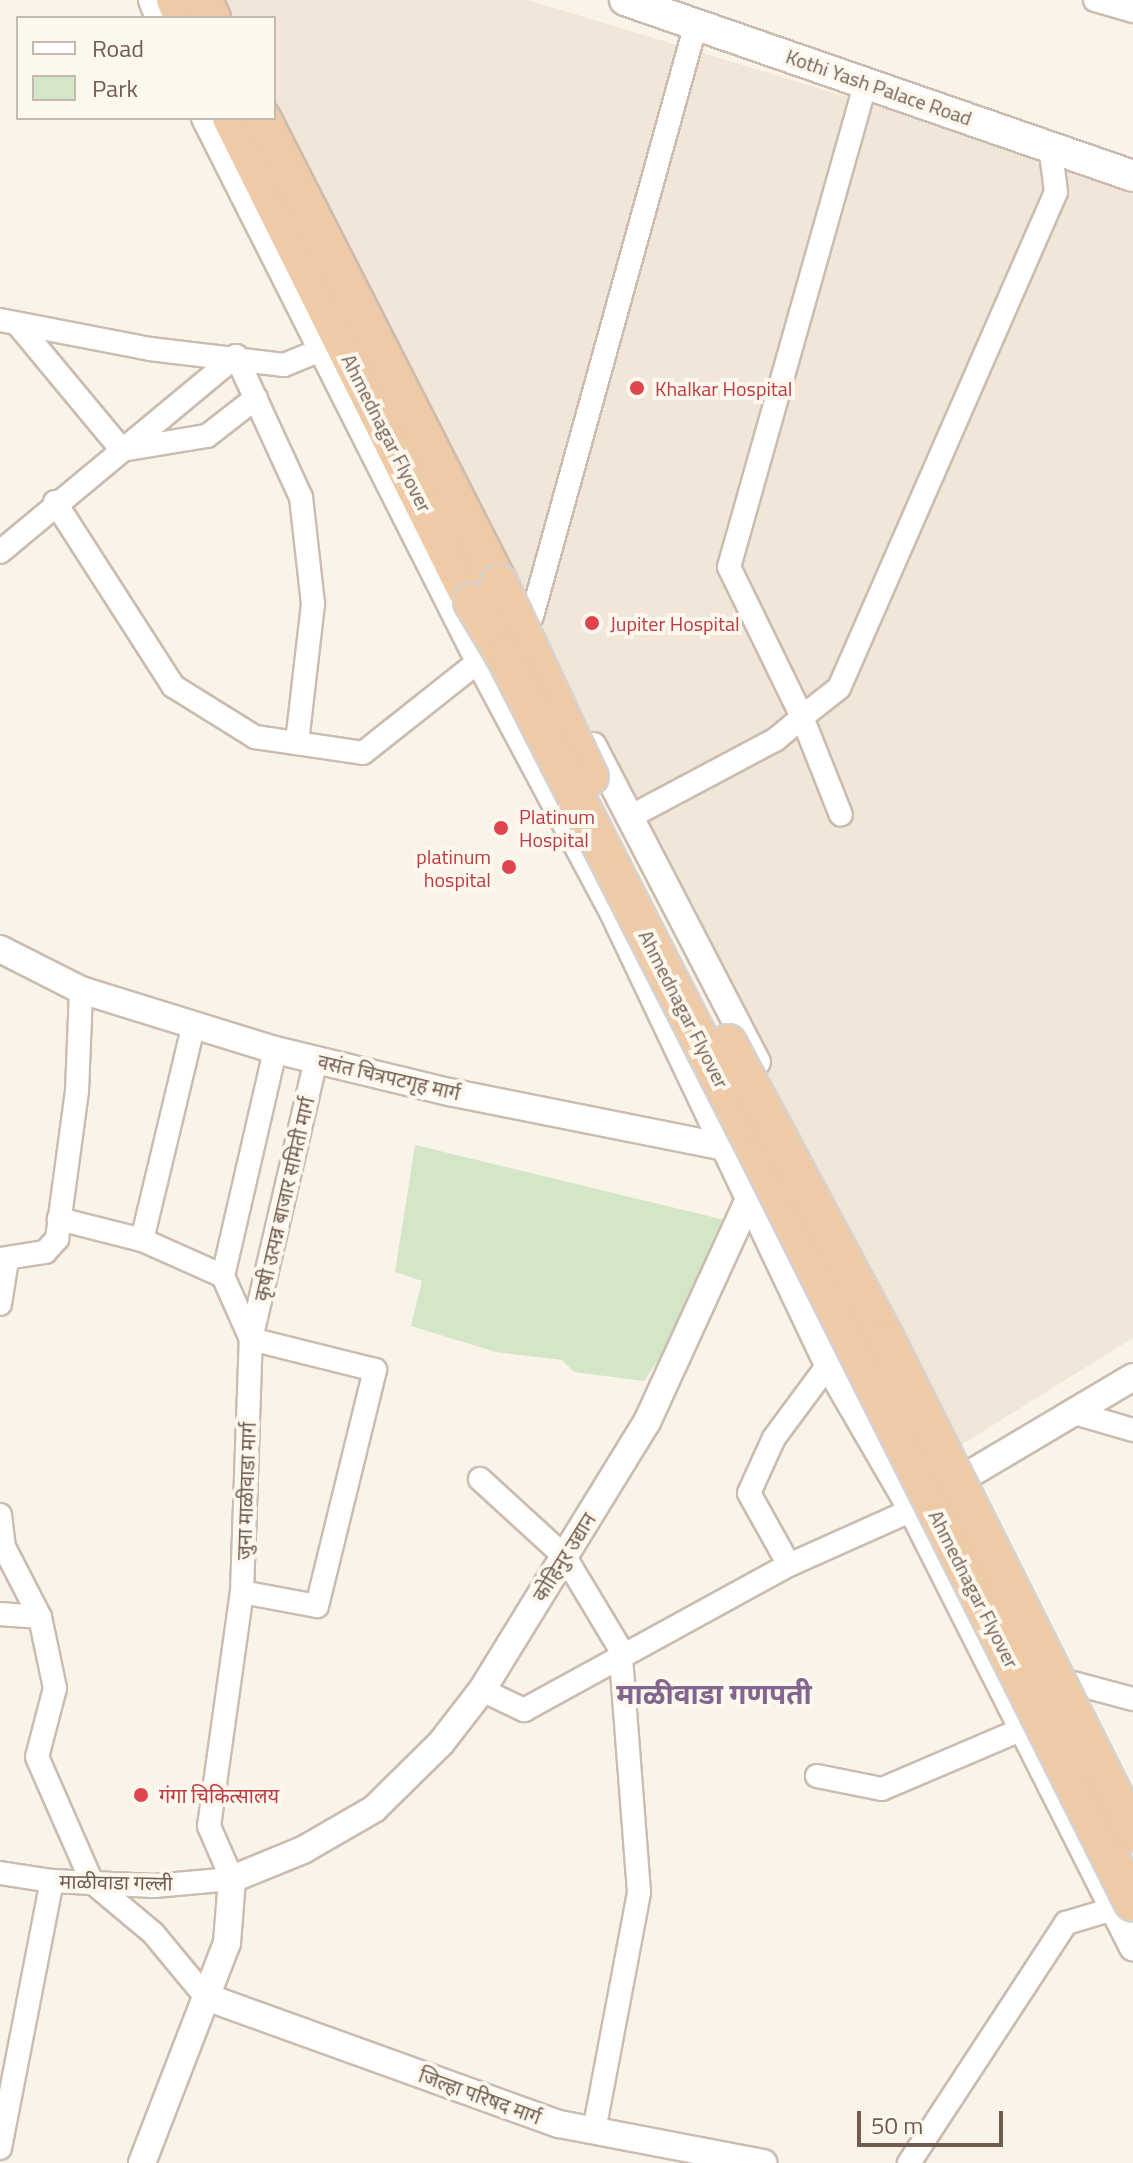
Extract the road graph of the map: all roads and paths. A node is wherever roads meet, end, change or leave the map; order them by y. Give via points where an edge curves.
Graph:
1 (625, 0) edge
2 (1095, 0) edge
3 (1133, 11) edge
4 (696, 24) junction
5 (866, 82) junction
6 (276, 118) edge
7 (206, 120) edge
8 (232, 120) edge
9 (263, 120) edge
10 (1050, 145) junction
11 (1133, 176) edge
12 (10, 323) edge
13 (323, 349) junction
14 (236, 356) junction
15 (256, 398) junction
16 (122, 450) junction
17 (55, 502) junction
18 (0, 552) edge
19 (532, 616) junction
20 (479, 661) junction
21 (802, 717) junction
22 (297, 743) junction
23 (841, 815) dead end
24 (628, 818) junction
25 (0, 949) edge
26 (81, 990) junction
27 (193, 1028) junction
28 (275, 1050) junction
29 (316, 1059) junction
30 (786, 1117) junction
31 (724, 1147) junction
32 (810, 1163) junction
33 (751, 1195) junction
34 (59, 1219) junction
35 (142, 1240) junction
36 (3, 1259) edge
37 (223, 1276) junction
38 (0, 1304) edge
39 (251, 1339) junction
40 (828, 1365) junction
41 (1133, 1377) edge
42 (1078, 1414) junction
43 (1133, 1430) edge
44 (968, 1475) junction
45 (480, 1479) dead end
46 (912, 1510) junction
47 (0, 1515) edge
48 (565, 1557) junction
49 (789, 1565) junction
50 (242, 1592) junction
51 (0, 1614) edge
52 (40, 1617) junction
53 (623, 1656) junction
54 (1073, 1683) junction
55 (482, 1690) junction
56 (1133, 1699) edge
57 (1020, 1730) junction
58 (817, 1776) dead end
59 (1133, 1798) edge
60 (1133, 1833) edge
61 (0, 1873) edge
62 (232, 1879) junction
63 (52, 1881) junction
64 (92, 1882) junction
65 (1123, 1906) edge
66 (1133, 1947) edge
67 (206, 1997) junction
68 (7, 2067) edge
69 (594, 2131) junction
70 (0, 2148) edge
71 (142, 2163) edge
72 (763, 2163) edge
73 (909, 2163) edge

1 - 4 main road, Kothi Yash Palace Road
2 - 3 street
4 - 5 main road, Kothi Yash Palace Road
4 - 19 street
5 - 10 main road, Kothi Yash Palace Road
5 - 21 street via 729,567
6 - 19 street
7 - 13 street
8 - 65 highway, Ahmednagar Flyover, bridge
9 - 60 highway, Ahmednagar Flyover, bridge via 548,679 606,815 886,1339
10 - 11 main road, Kothi Yash Palace Road
10 - 21 street via 1056,192 839,688
12 - 14 street via 150,349
12 - 16 street
13 - 14 street via 284,365
13 - 20 street
14 - 15 street
14 - 16 street
15 - 16 street via 207,436
15 - 22 street via 301,497 312,588
16 - 17 street
17 - 18 street
17 - 22 street via 173,686 255,737
19 - 24 street
20 - 22 street via 363,753
20 - 31 street via 614,914
21 - 23 street
21 - 24 street via 775,740
24 - 30 street
25 - 26 street, वसंत चित्रपटगृह मार्ग
26 - 27 street, वसंत चित्रपटगृह मार्ग
26 - 34 street via 77,1091
27 - 28 street, वसंत चित्रपटगृह मार्ग
27 - 35 street
28 - 29 street, वसंत चित्रपटगृह मार्ग
28 - 37 street
29 - 31 street, वसंत चित्रपटगृह मार्ग
29 - 39 street, कृषी उत्पन्न बाजार समिती मार्ग
30 - 31 street
30 - 32 street
31 - 33 street
32 - 33 street
32 - 44 street
33 - 40 street
33 - 48 street, कोहिनुर उद्यान via 647,1422
34 - 35 street
34 - 36 street via 57,1239 45,1252
35 - 37 street
36 - 38 street
37 - 39 street, जुना माळीवाडा मार्ग
39 - 50 street, जुना माळीवाडा मार्ग
39 - 50 street via 375,1370 317,1606
40 - 46 street
40 - 49 street via 774,1438 749,1493
41 - 42 street
42 - 43 street
42 - 44 street
44 - 54 street
45 - 48 street
46 - 49 street
46 - 57 street
47 - 52 street via 4,1547
48 - 53 street
48 - 55 street, कोहिनुर उद्यान
49 - 53 street
50 - 62 street, जुना माळीवाडा मार्ग via 209,1826
51 - 52 street
52 - 64 street via 55,1688 37,1757
53 - 55 street via 524,1710
53 - 69 street via 639,1892
54 - 56 street
54 - 59 street
55 - 62 street, कोहिनुर उद्यान via 441,1743 374,1809 303,1850
57 - 58 street via 882,1789
57 - 65 street
61 - 63 street, माळीवाडा गल्ली
62 - 64 street, माळीवाडा गल्ली via 154,1886
62 - 67 street via 232,1922
63 - 64 street, माळीवाडा गल्ली
63 - 68 street
64 - 67 street via 153,1933
65 - 66 street
65 - 73 street via 1066,1923
67 - 69 street, जिल्हा परिषद मार्ग via 559,2124
67 - 71 street
68 - 70 street
69 - 72 street, जिल्हा परिषद मार्ग

